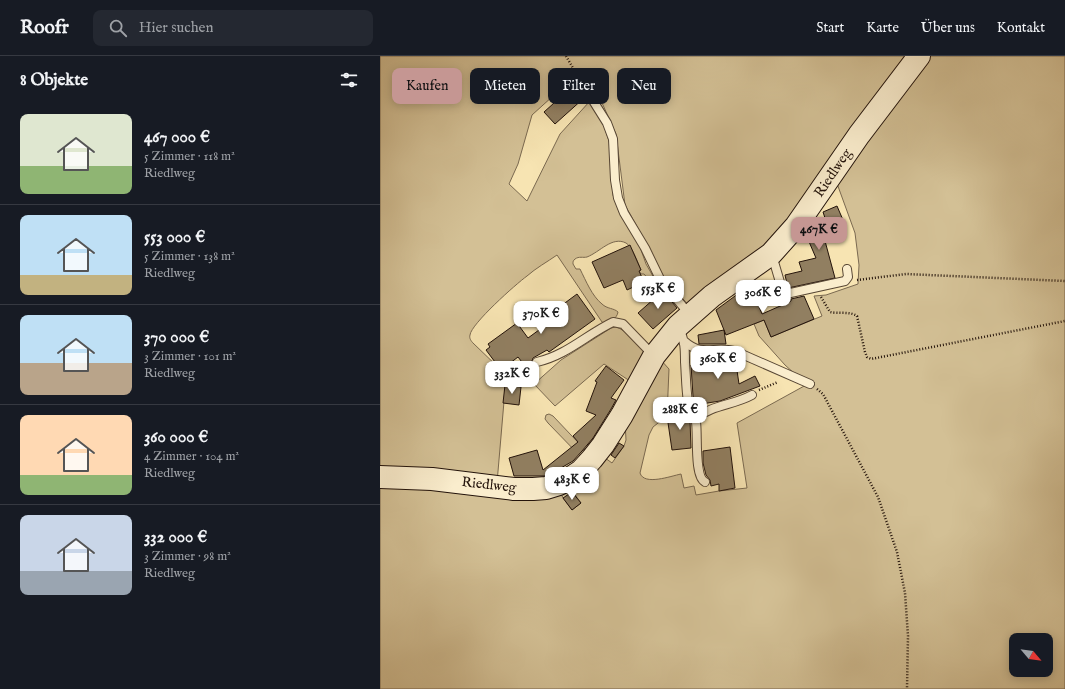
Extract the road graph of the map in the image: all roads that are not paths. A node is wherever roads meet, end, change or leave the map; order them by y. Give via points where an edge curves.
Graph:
1 (919, 56) edge
2 (595, 104) edge
3 (772, 254) junction
4 (847, 269) dead end
5 (684, 327) junction
6 (654, 356) junction
7 (537, 362) dead end
8 (810, 384) road end
9 (752, 395) road end
10 (696, 418) junction
11 (380, 476) edge
12 (705, 482) dead end

1 - 3 street, Riedlweg via 859,135 796,226
2 - 5 lane via 613,139 618,198
3 - 4 lane via 783,292 789,294 845,281 848,276
3 - 5 street, Riedlweg via 712,296
5 - 6 street, Riedlweg
5 - 8 lane via 694,349 730,349
5 - 10 lane via 688,401
6 - 7 lane via 623,324 613,322 567,351
6 - 11 street, Riedlweg via 622,415 592,459 581,471 559,484 546,488 514,489 432,479
9 - 10 lane via 708,410
10 - 12 lane via 700,478

